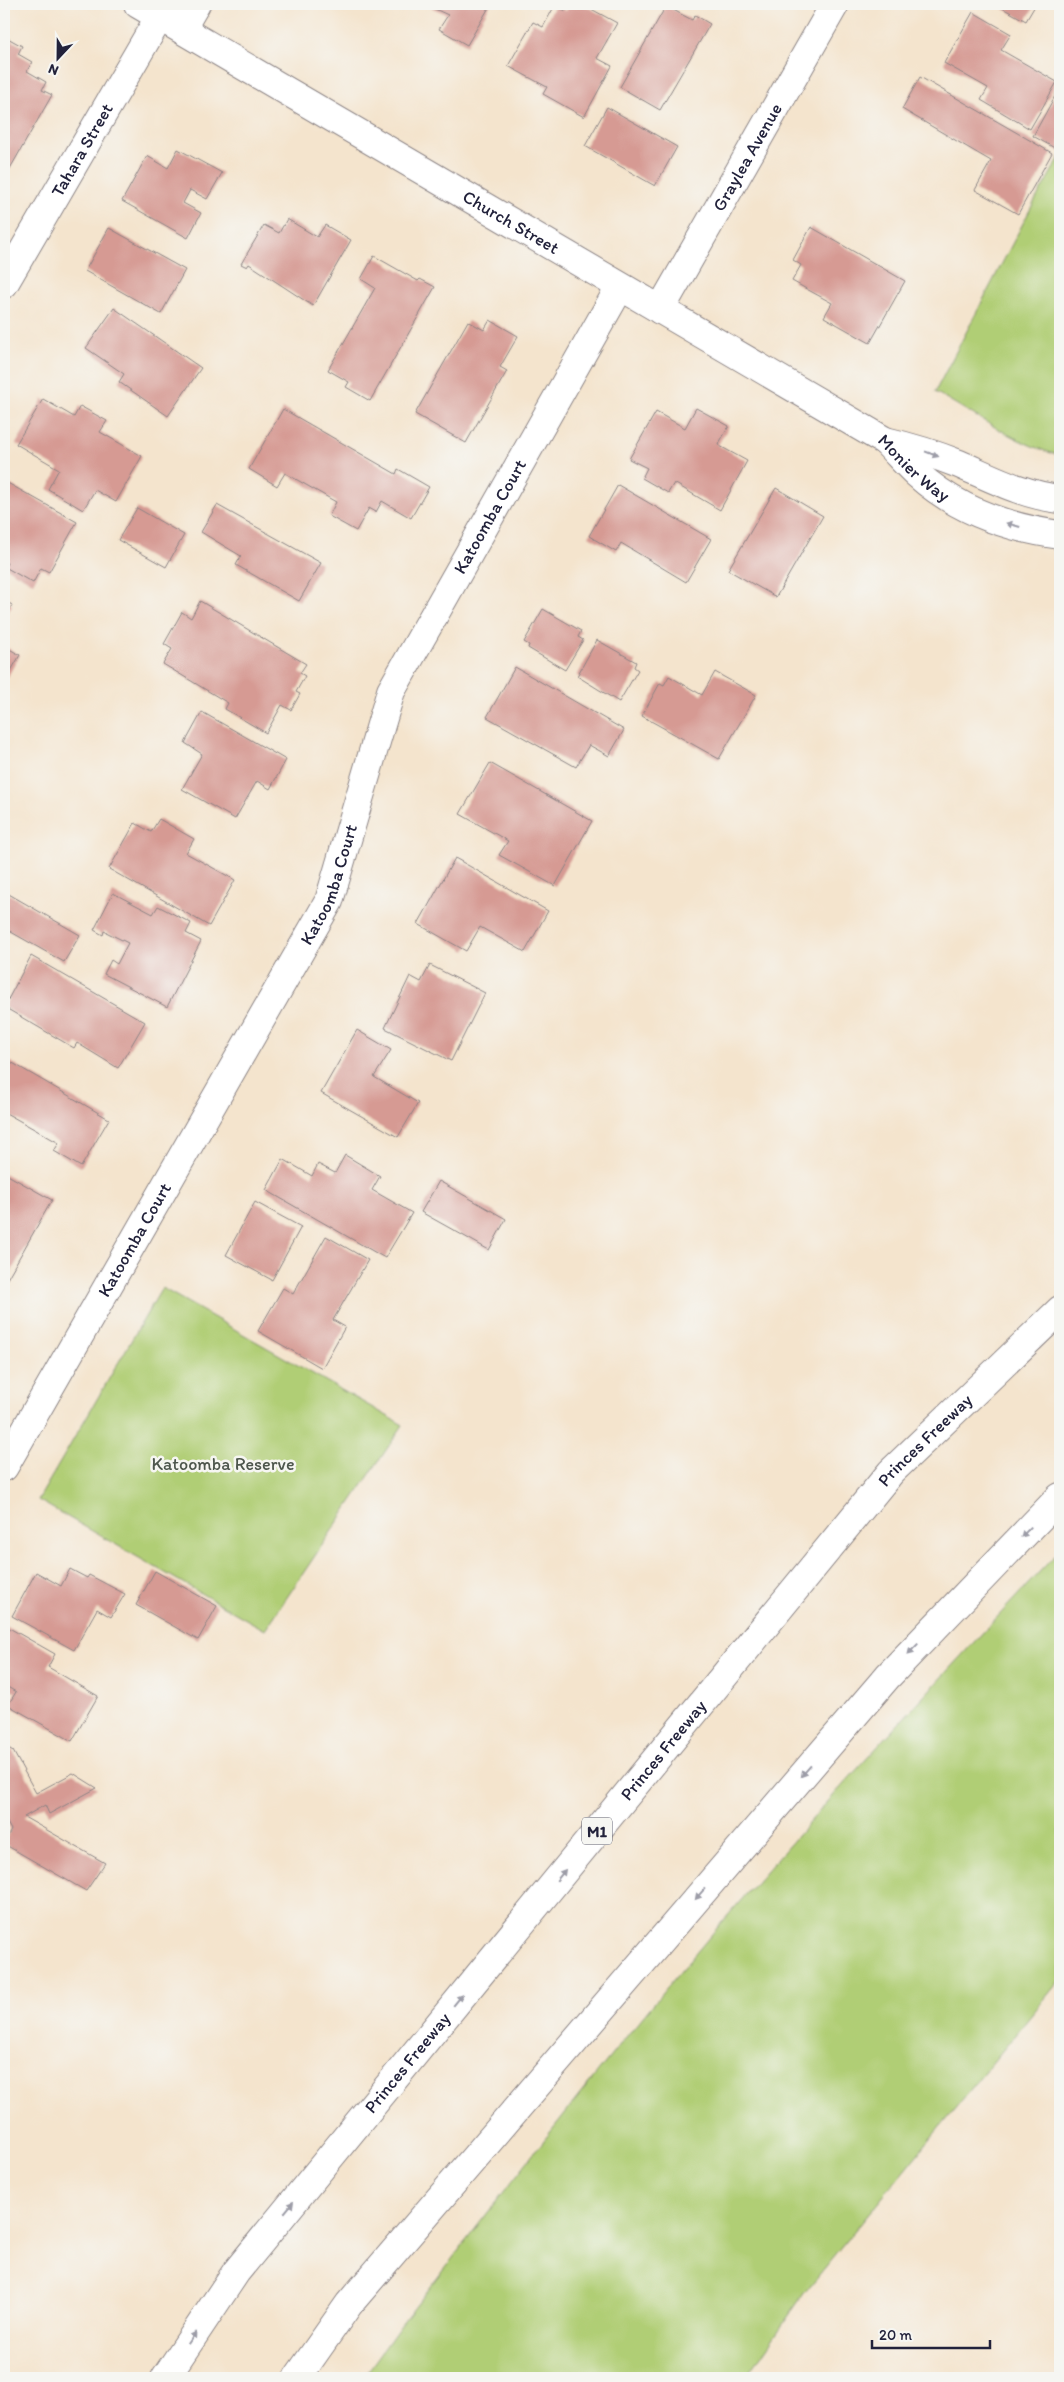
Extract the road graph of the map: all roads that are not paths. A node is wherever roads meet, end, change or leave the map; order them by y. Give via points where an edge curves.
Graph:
1 (196, 4) edge
2 (835, 4) edge
3 (160, 16) edge
4 (4, 284) edge
5 (620, 287) junction
6 (660, 310) junction
7 (885, 441) junction
8 (1060, 499) edge
9 (1060, 535) edge
10 (1060, 1310) edge
11 (4, 1467) edge
12 (1060, 1497) edge
13 (165, 2378) edge
14 (297, 2378) edge

1 - 3 main road, Tahara Street
2 - 6 main road, Graylea Avenue
3 - 4 main road, Tahara Street
3 - 5 main road, Church Street
5 - 6 main road, Church Street
5 - 11 main road, Katoomba Court via 391,691 329,901
6 - 7 main road, Church Street
7 -> 8 main road, Monier Way via 928,452 1007,486
9 -> 7 main road, Monier Way via 1021,527 967,508 916,474
13 -> 10 main road, Princes Freeway / M1 via 236,2272 891,1472
12 -> 14 main road via 888,1676 349,2304

